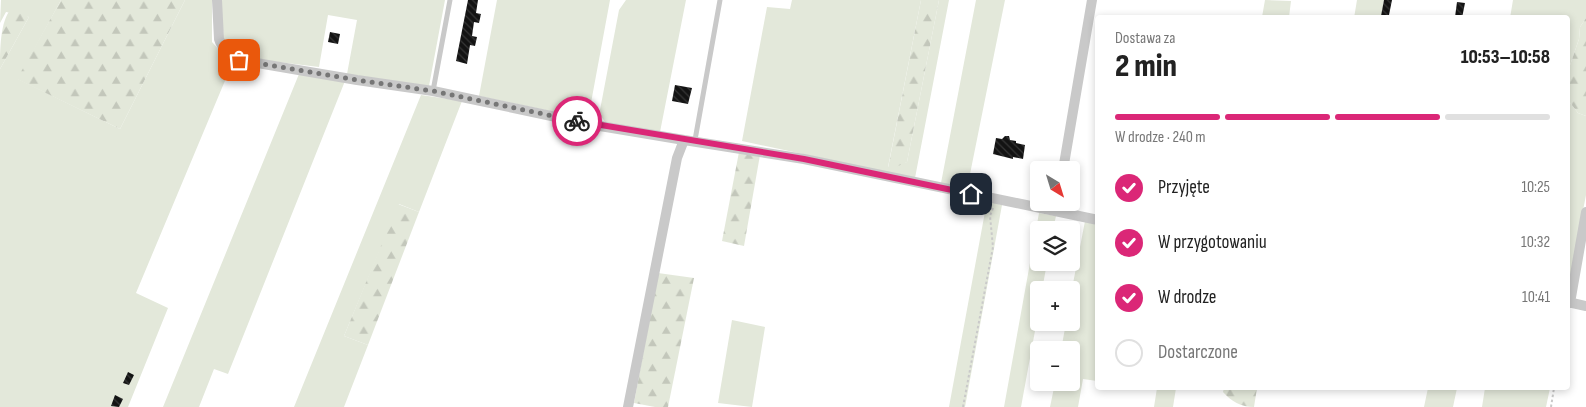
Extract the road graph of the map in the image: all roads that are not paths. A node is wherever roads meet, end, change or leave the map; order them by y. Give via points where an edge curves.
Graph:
1 (217, 0) edge
2 (450, 0) edge
3 (720, 0) edge
4 (1092, 0) edge
5 (433, 91) junction
6 (684, 140) junction
7 (695, 140) junction
8 (1064, 161) edge
9 (1030, 204) edge
10 (1069, 211) edge
11 (1586, 212) edge
12 (1095, 219) edge
13 (1570, 297) edge
14 (1570, 302) edge
15 (1586, 306) edge
16 (628, 407) edge

1 - 5 street via 218,39 230,55 239,60
2 - 5 lane
3 - 7 lane
4 - 8 street
5 - 6 street via 594,125
6 - 7 street
6 - 16 street via 677,158
7 - 9 street
10 - 12 street
11 - 13 street
14 - 15 street

